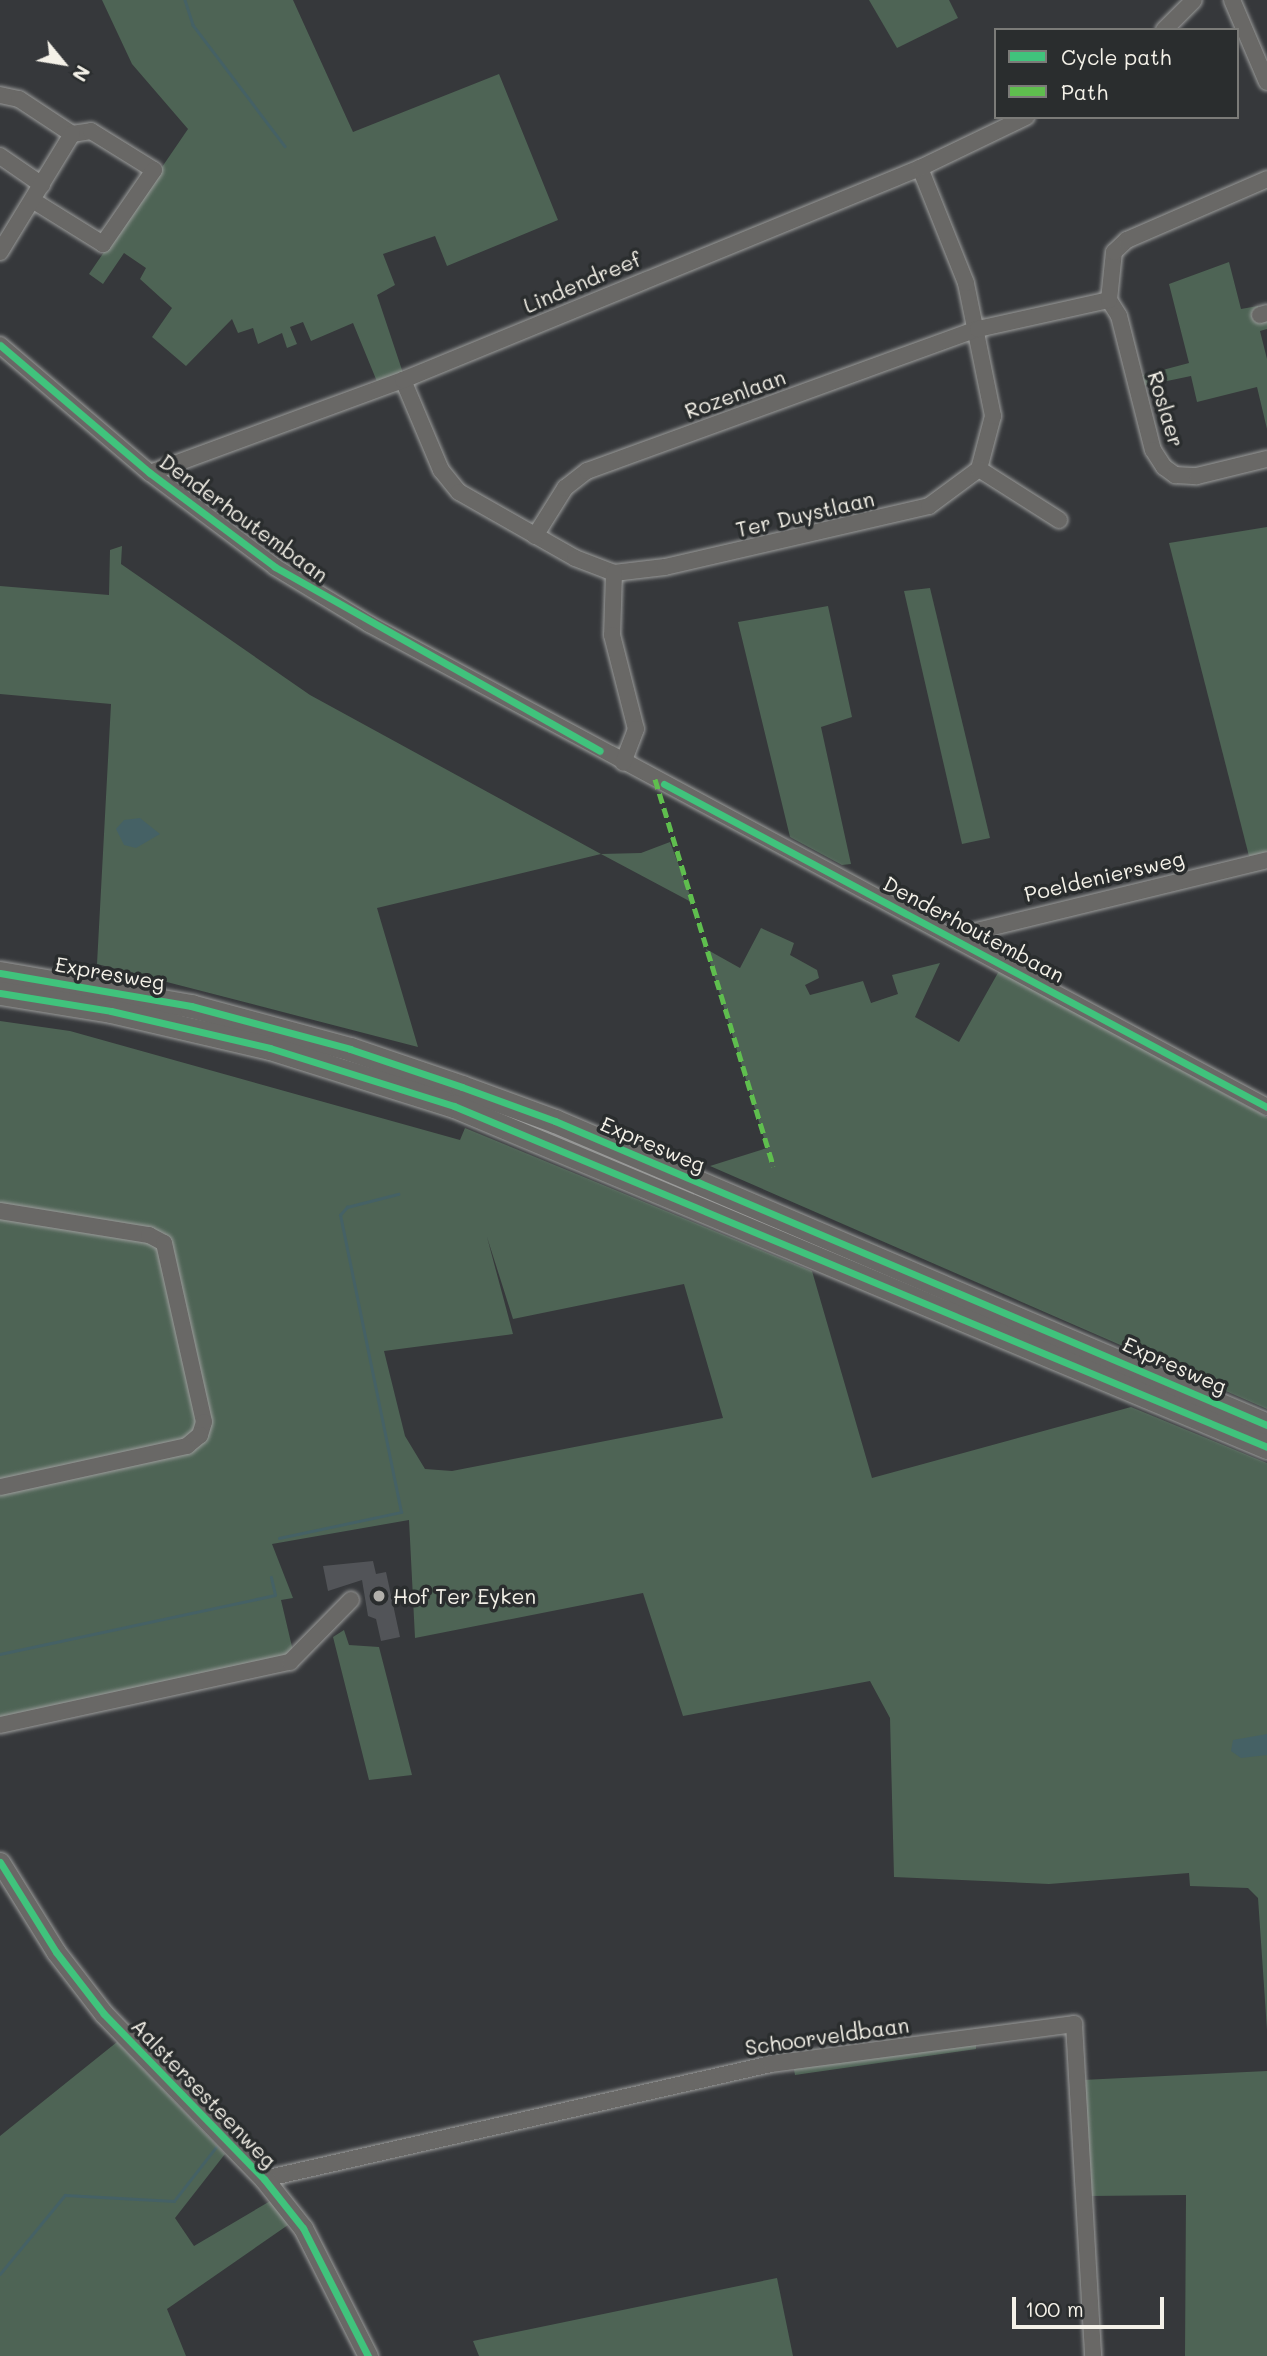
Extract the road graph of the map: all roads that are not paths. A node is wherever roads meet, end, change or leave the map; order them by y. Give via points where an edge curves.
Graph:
1 (1194, 0) edge
2 (1232, 0) edge
3 (1166, 28) edge
4 (1267, 82) edge
5 (0, 95) edge
6 (1022, 119) edge
7 (72, 134) junction
8 (0, 156) edge
9 (920, 168) junction
10 (1267, 179) edge
11 (42, 185) junction
12 (34, 201) junction
13 (0, 252) edge
14 (1109, 300) junction
15 (978, 329) junction
16 (0, 345) edge
17 (403, 380) junction
18 (1267, 459) edge
19 (979, 469) junction
20 (150, 473) junction
21 (1059, 520) dead end
22 (535, 536) junction
23 (614, 573) junction
24 (623, 763) junction
25 (1267, 860) edge
26 (952, 937) junction
27 (0, 973) edge
28 (0, 993) edge
29 (1267, 1107) edge
30 (0, 1211) edge
31 (1267, 1425) edge
32 (1267, 1447) edge
33 (0, 1487) edge
34 (351, 1601) dead end
35 (0, 1725) edge
36 (0, 1862) edge
37 (264, 2179) junction
38 (368, 2356) edge
39 (1093, 2356) edge

1 - 3 street
2 - 4 street
5 - 7 street via 19,99
6 - 9 street, Lindendreef
7 - 11 street
7 - 12 street via 91,131 154,170 103,244
8 - 11 street
9 - 15 street via 967,283
9 - 17 street, Lindendreef
10 - 14 street, Roslaer via 1127,240 1114,251
11 - 12 street
12 - 13 street
14 - 15 street
14 - 18 street, Roslaer via 1119,316 1153,450 1164,467 1175,475 1197,476
15 - 19 street via 993,416
15 - 22 street, Rozenlaan via 587,471 565,488
16 - 20 street, Denderhoutembaan
17 - 20 street, Lindendreef
17 - 22 street via 449,482 470,501
19 - 21 street
19 - 23 street, Ter Duystlaan via 947,497 904,514 665,567
20 - 24 street, Denderhoutembaan via 275,567
22 - 23 street
23 - 24 street via 612,635 636,729
24 - 26 street, Denderhoutembaan
25 - 26 street, Poeldeniersweg
26 - 29 street, Denderhoutembaan
27 - 31 highway, Expresweg via 191,1006 350,1049 462,1087 555,1121
28 - 32 highway, Expresweg via 111,1011 270,1048 454,1105
30 - 33 street via 149,1235 164,1243 204,1422 201,1435 187,1446
34 - 35 street via 290,1662
36 - 37 main road, Aalstersesteenweg via 56,1952 104,2014
37 - 38 main road, Aalstersesteenweg via 303,2228
37 - 39 street, Schoorveldbaan via 771,2064 1074,2024

